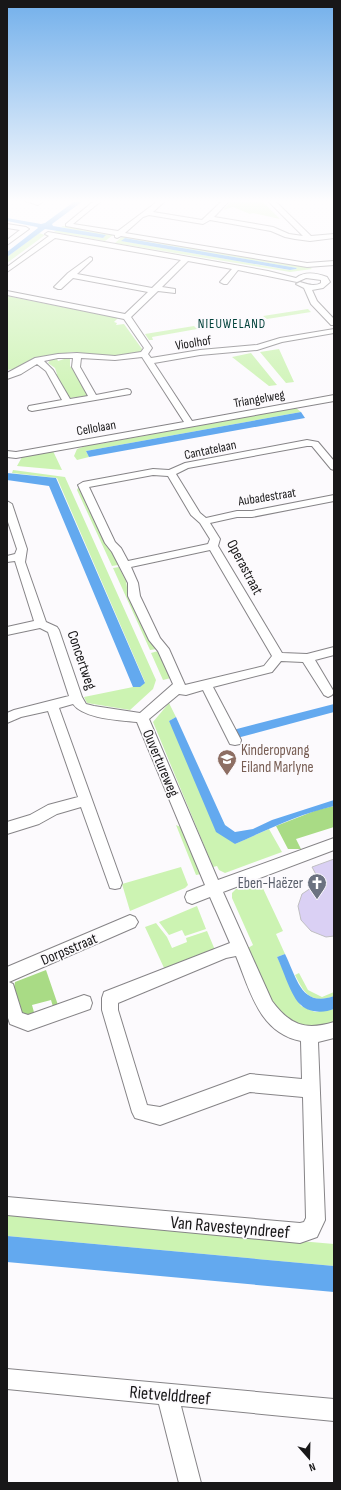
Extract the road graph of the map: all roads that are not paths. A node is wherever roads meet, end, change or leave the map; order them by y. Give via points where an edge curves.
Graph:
1 (76, 271) edge
2 (86, 271) edge
3 (173, 271) edge
4 (234, 271) edge
5 (250, 271) edge
6 (71, 275) junction
7 (298, 279) junction
8 (138, 280) dead end
9 (224, 282) dead end
10 (156, 286) junction
11 (58, 287) dead end
12 (307, 287) junction
13 (316, 287) junction
14 (172, 291) dead end
15 (7, 293) edge
16 (313, 297) junction
17 (127, 317) junction
18 (332, 320) edge
19 (334, 332) edge
20 (144, 354) junction
21 (77, 355) junction
22 (38, 360) junction
23 (149, 361) junction
24 (7, 376) edge
25 (127, 392) dead end
26 (92, 398) junction
27 (334, 398) edge
28 (67, 402) junction
29 (32, 408) dead end
30 (189, 423) junction
31 (7, 454) edge
32 (334, 467) edge
33 (171, 473) junction
34 (334, 498) edge
35 (7, 504) edge
36 (204, 520) junction
37 (213, 546) junction
38 (20, 556) junction
39 (7, 559) edge
40 (124, 565) junction
41 (41, 624) junction
42 (7, 631) edge
43 (334, 651) edge
44 (278, 658) junction
45 (307, 658) junction
46 (206, 685) junction
47 (177, 689) junction
48 (328, 692) dead end
49 (76, 699) junction
50 (52, 705) junction
51 (7, 718) edge
52 (142, 718) junction
53 (235, 740) dead end
54 (86, 800) junction
55 (7, 828) edge
56 (334, 844) edge
57 (115, 883) dead end
58 (214, 889) junction
59 (192, 897) dead end
60 (130, 922) dead end
61 (240, 948) junction
62 (7, 975) edge
63 (7, 990) edge
64 (84, 1003) dead end
65 (334, 1030) edge
66 (309, 1035) junction
67 (311, 1089) junction
68 (7, 1206) edge
69 (7, 1379) edge
70 (167, 1395) junction
71 (334, 1410) edge
72 (190, 1483) edge

1 - 6 street
2 - 8 street
3 - 10 street
4 - 9 street
5 - 7 street
6 - 10 street
6 - 11 street
7 - 12 street via 300,284
7 - 13 street via 310,275 325,276 325,284
10 - 14 street
10 - 17 street
12 - 13 street
12 - 16 street
13 - 16 street
15 - 17 street
16 - 18 street via 314,302
17 - 20 street via 148,348
19 - 23 street, Vioolhof via 280,340 274,344 255,347
20 - 21 street via 103,358
20 - 23 street
21 - 22 street
21 - 26 street via 76,367
22 - 24 street
22 - 28 street via 50,370
23 - 30 street
25 - 26 street
26 - 28 street
27 - 30 street, Triangelweg
28 - 29 street
30 - 31 street, Cellolaan via 16,455
32 - 33 street, Cantatelaan via 315,444 307,443 185,466
33 - 36 street, Operastraat via 196,515
33 - 40 street, Cantatelaan via 153,472 83,485 110,543 117,550
34 - 36 street, Aubadestraat via 252,514
35 - 38 street via 22,549
36 - 37 street, Operastraat via 215,539
37 - 40 street
37 - 44 street, Operastraat
38 - 39 street
38 - 41 street
40 - 47 street via 132,583 134,596 179,684
41 - 42 street
41 - 49 street, Concertweg via 53,630
43 - 45 street
44 - 45 street
44 - 46 street via 268,669
45 - 48 street
46 - 47 street via 186,690
46 - 53 street
47 - 52 street, Ouvertureweg
49 - 50 street
49 - 52 street, Concertweg via 82,707 93,711
50 - 51 street
50 - 54 street
52 - 58 street, Ouvertureweg
54 - 55 street via 53,809 34,820
54 - 57 street
56 - 58 street
58 - 59 street
58 - 61 street, Ouvertureweg
60 - 62 street, Dorpsstraat
61 - 66 street, Ouvertureweg via 266,1007 278,1022 294,1031
61 - 67 street via 224,951 110,998 110,1010 141,1112 160,1116 250,1083
63 - 64 street via 16,1018 28,1023
65 - 66 street
66 - 67 street, Van Ravesteyndreef
67 - 68 street, Van Ravesteyndreef via 316,1220 310,1230 300,1233
69 - 70 street, Rietvelddreef
70 - 71 street, Rietvelddreef
70 - 72 street

